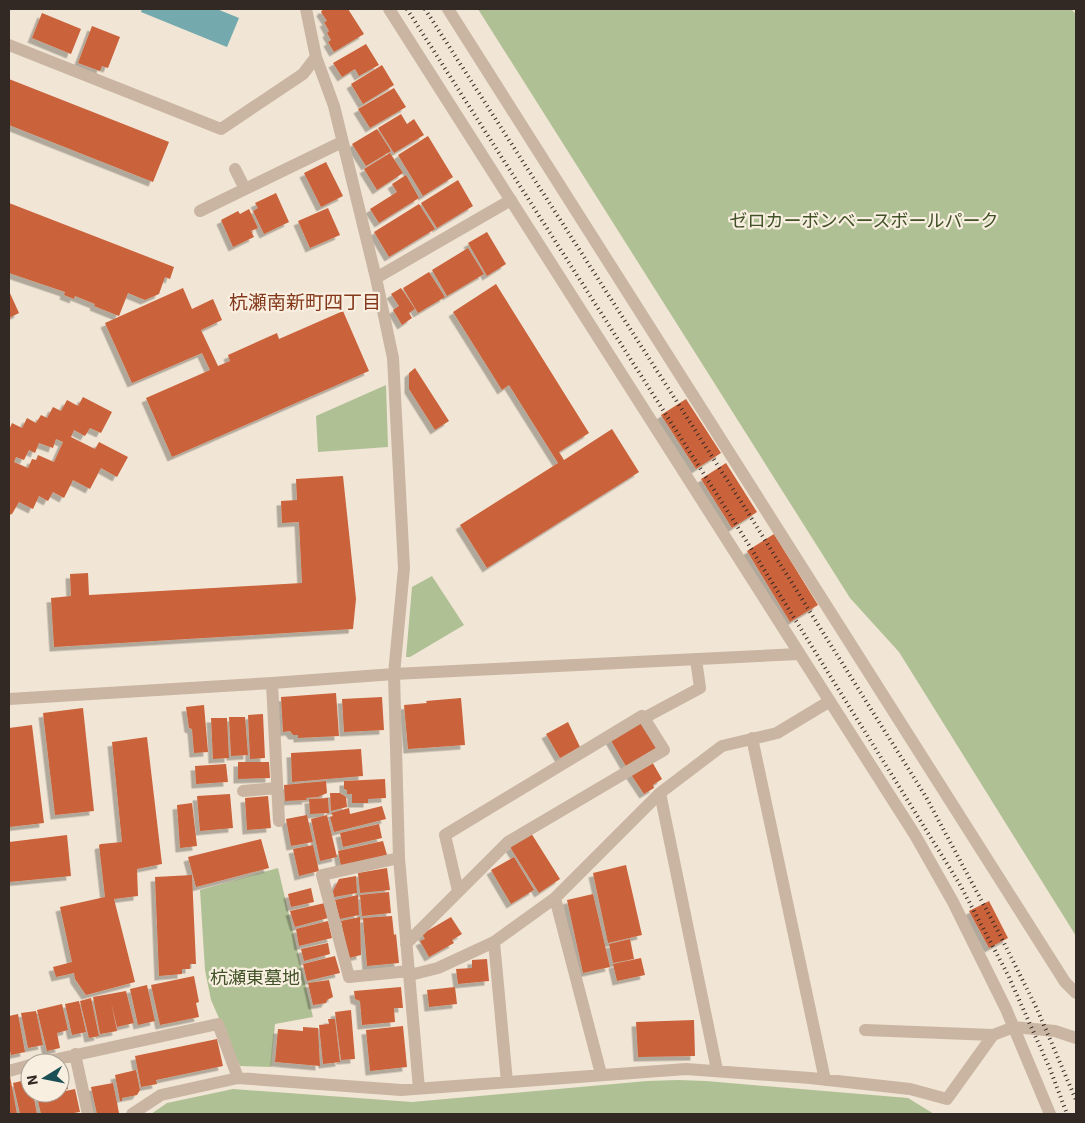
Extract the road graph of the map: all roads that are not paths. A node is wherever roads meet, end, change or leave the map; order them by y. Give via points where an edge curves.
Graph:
1 (306, 9) edge
2 (389, 9) edge
3 (448, 9) edge
4 (9, 45) edge
5 (316, 57) junction
6 (342, 142) junction
7 (236, 169) dead end
8 (245, 189) junction
9 (511, 200) junction
10 (200, 211) dead end
11 (376, 278) junction
12 (799, 654) junction
13 (696, 659) junction
14 (394, 674) junction
15 (272, 683) junction
16 (9, 698) edge
17 (830, 702) junction
18 (644, 718) junction
19 (752, 738) junction
20 (277, 788) junction
21 (243, 791) dead end
22 (660, 793) junction
23 (279, 821) dead end
24 (399, 858) junction
25 (458, 891) junction
26 (555, 898) junction
27 (494, 942) junction
28 (406, 944) junction
29 (409, 973) junction
30 (1076, 993) edge
31 (1014, 1027) junction
32 (865, 1030) dead end
33 (993, 1035) junction
34 (1076, 1038) edge
35 (75, 1054) junction
36 (70, 1055) edge
37 (718, 1070) junction
38 (601, 1074) junction
39 (238, 1078) junction
40 (825, 1080) junction
41 (508, 1082) junction
42 (419, 1089) junction
43 (88, 1114) edge
44 (132, 1114) edge
45 (1050, 1114) edge

1 - 5 street
2 - 9 street
3 - 30 street via 1066,982
4 - 5 street via 221,129 303,74
5 - 6 street via 334,106
6 - 8 street
6 - 11 street
7 - 8 street
8 - 10 street
9 - 11 street
9 - 12 street
11 - 14 street via 393,358 404,558
12 - 13 street
12 - 17 street
13 - 14 street
13 - 18 street via 700,688
14 - 15 street
14 - 24 street
15 - 16 street
15 - 20 street
17 - 19 street via 777,732
17 - 31 street via 915,835
18 - 25 street via 664,750 508,842
18 - 25 street via 642,716 445,835
19 - 22 street via 722,746
19 - 40 street
20 - 21 street
20 - 23 street
22 - 26 street
22 - 37 street
24 - 28 street
24 - 29 street via 322,875 349,977
25 - 28 street
26 - 27 street
26 - 38 street
27 - 29 street via 438,968
27 - 41 street
28 - 29 street
29 - 42 street
31 - 33 street
31 - 34 street via 1055,1031
31 - 45 street
32 - 33 street
33 - 40 street via 946,1099 910,1089
35 - 36 street
35 - 39 street via 218,1024
35 - 43 street
37 - 38 street
37 - 40 street
38 - 41 street
39 - 42 street
39 - 44 street via 161,1095
41 - 42 street

